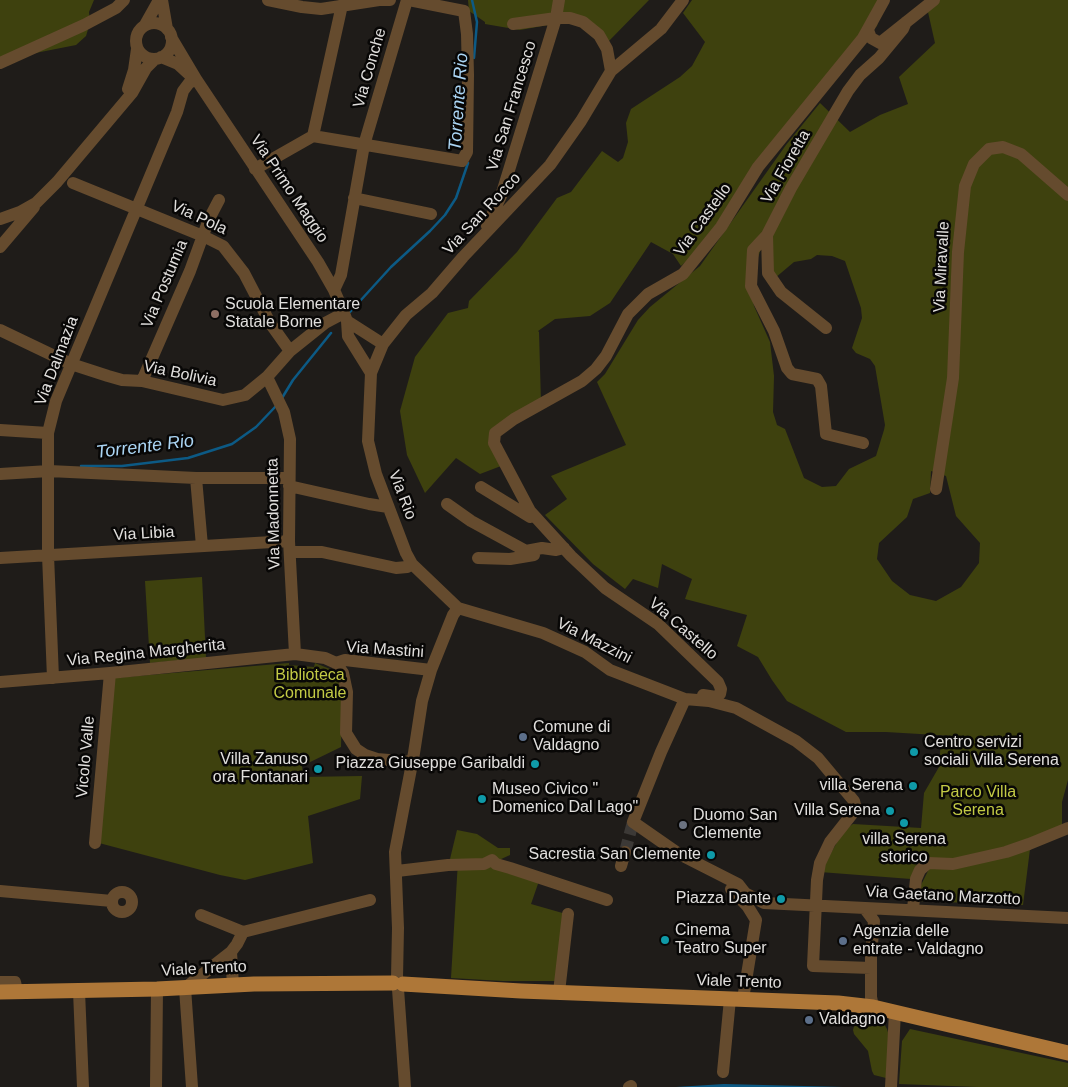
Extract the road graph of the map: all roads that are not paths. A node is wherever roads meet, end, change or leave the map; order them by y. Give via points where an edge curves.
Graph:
1 (124, 0) edge
2 (161, 0) edge
3 (268, 0) edge
4 (390, 0) edge
5 (408, 0) edge
6 (558, 0) edge
7 (683, 0) edge
8 (884, 0) edge
9 (934, 0) edge
10 (342, 5) junction
11 (556, 18) junction
12 (906, 22) junction
13 (513, 24) dead end
14 (146, 25) junction
15 (868, 30) junction
16 (169, 33) junction
17 (137, 49) junction
18 (158, 58) junction
19 (0, 63) edge
20 (180, 66) junction
21 (611, 71) junction
22 (196, 79) junction
23 (182, 91) junction
24 (114, 112) junction
25 (313, 136) junction
26 (364, 145) junction
27 (255, 169) junction
28 (73, 183) dead end
29 (1068, 195) edge
30 (354, 198) junction
31 (219, 200) dead end
32 (36, 203) junction
33 (136, 208) junction
34 (431, 214) dead end
35 (0, 219) edge
36 (487, 231) junction
37 (767, 235) junction
38 (203, 236) junction
39 (0, 247) edge
40 (334, 290) junction
41 (345, 317) junction
42 (826, 328) dead end
43 (0, 330) edge
44 (383, 344) junction
45 (290, 351) junction
46 (360, 356) junction
47 (378, 357) junction
48 (71, 364) junction
49 (372, 373) junction
50 (267, 377) junction
51 (142, 381) junction
52 (0, 430) edge
53 (48, 433) junction
54 (863, 443) dead end
55 (49, 467) junction
56 (0, 474) edge
57 (196, 478) junction
58 (289, 482) junction
59 (481, 487) dead end
60 (936, 489) dead end
61 (448, 504) dead end
62 (388, 507) junction
63 (534, 516) junction
64 (202, 546) junction
65 (290, 546) junction
66 (568, 552) junction
67 (48, 555) junction
68 (0, 558) edge
69 (478, 558) dead end
70 (412, 564) junction
71 (458, 608) junction
72 (295, 654) junction
73 (336, 663) junction
74 (432, 670) junction
75 (110, 673) junction
76 (53, 678) junction
77 (0, 682) edge
78 (690, 699) junction
79 (412, 762) junction
80 (1068, 828) edge
81 (95, 843) dead end
82 (625, 852) tunnel mouth
83 (621, 866) dead end
84 (397, 871) junction
85 (724, 877) junction
86 (0, 891) edge
87 (370, 900) dead end
88 (607, 900) dead end
89 (112, 901) dead end
90 (816, 906) junction
91 (865, 909) junction
92 (913, 909) junction
93 (201, 914) dead end
94 (568, 914) dead end
95 (1068, 918) edge
96 (243, 932) junction
97 (231, 952) junction
98 (871, 968) junction
99 (0, 982) edge
100 (398, 984) junction
101 (233, 985) junction
102 (185, 988) junction
103 (157, 989) junction
104 (17, 991) junction
105 (79, 991) junction
106 (0, 992) edge
107 (559, 992) junction
108 (736, 999) junction
109 (874, 1007) junction
110 (894, 1012) junction
111 (1068, 1053) edge
112 (724, 1072) dead end
113 (891, 1085) edge
114 (83, 1087) edge
115 (156, 1087) edge
116 (192, 1087) edge
117 (405, 1087) edge

1 - 19 street via 84,26
2 - 14 street
2 - 16 street
3 - 10 street via 321,9
4 - 10 street
5 - 26 street, Via Conche
5 - 26 street, Via Conche via 464,11 468,67 467,152 462,161
6 - 11 street, Via San Francesco
7 - 21 street, Via San Rocco via 661,29
8 - 15 street
9 - 12 street
10 - 25 street
11 - 13 street
11 - 21 street via 583,22 600,35 607,49
11 - 36 street, Via San Francesco via 501,196
12 - 15 street via 880,43 870,38
12 - 37 street, Via Fioretta via 848,92
14 - 16 street via 157,23
14 - 17 street via 136,38
15 - 63 street, Via Castello via 758,167 721,228 683,274 648,294 628,314 596,369 582,381 514,419 496,433 494,443
16 - 18 street via 170,49
16 - 22 street, Via Primo Maggio
17 - 18 street via 145,57
17 - 24 street via 130,84
18 - 20 street, Via Primo Maggio
18 - 24 street via 146,68 132,93
20 - 22 street, Via Primo Maggio
20 - 23 street, Via Dalmazia via 184,75
21 - 36 street, Via San Rocco via 550,165
22 - 23 street
22 - 27 street, Via Primo Maggio
23 - 33 street, Via Dalmazia via 177,112
24 - 32 street
25 - 26 street
25 - 27 street
26 - 30 street, Via Conche
27 - 40 street, Via Primo Maggio
28 - 33 street, Via Pola
29 - 60 street, Via Miravalle via 1021,154 1003,147 989,149 974,164 965,186 958,252 953,378
30 - 34 street
30 - 40 street, Via Conche via 341,275
31 - 38 street, Via Postumia
32 - 35 street
32 - 39 street
33 - 38 street, Via Pola
33 - 48 street, Via Dalmazia
36 - 44 street, Via San Rocco via 432,293 406,315
37 - 42 street, Via Fioretta via 768,273 781,292
37 - 54 street via 753,250 751,286 774,331 787,368 792,374 817,379 821,386 826,434
38 - 45 street, Via Pola via 224,246 244,273 270,323
38 - 51 street, Via Postumia
40 - 41 street, Via Primo Maggio
41 - 44 street
41 - 45 street, Via Bolivia via 326,323
41 - 46 street, Via Primo Maggio via 348,336
43 - 48 street, Via Bolivia
44 - 47 street, Via San Rocco
45 - 50 street, Via Bolivia
46 - 47 street
46 - 49 street, Via Primo Maggio
47 - 49 street, Via San Rocco
48 - 51 street, Via Bolivia via 122,380
48 - 53 street, Via Dalmazia via 56,401
49 - 62 street, Via Rio via 368,442
50 - 51 street, Via Bolivia via 245,395 223,400
50 - 58 street, Via Madonnetta via 284,412 290,439
52 - 53 street
53 - 55 street, Via Dalmazia
55 - 56 street
55 - 57 street
55 - 67 street, Via Dalmazia
57 - 58 street
57 - 64 street
58 - 62 street
58 - 65 street, Via Madonnetta
59 - 63 street, Via Castello via 530,517
61 - 66 street via 526,552 542,548
62 - 70 street, Via Rio
63 - 66 street, Via Castello
64 - 65 street, Via Libia
64 - 67 street, Via Libia
65 - 70 street, Via Libia via 396,568
65 - 72 street, Via Madonnetta
66 - 69 street via 510,559
66 - 78 street, Via Castello via 606,588 658,624 718,682 720,694
67 - 68 street, Via Libia
67 - 76 street, Via Dalmazia
70 - 71 street, Via Rio
71 - 74 street
71 - 78 street, Via Mazzini via 543,633 585,652 610,670
72 - 73 street, Via Regina Margherita via 325,658
72 - 75 street, Via Regina Margherita
73 - 74 street, Via Mastini via 345,660
73 - 79 street via 343,673 347,692 346,733 356,749 377,759
74 - 79 street via 422,701
75 - 76 street, Via Regina Margherita
75 - 81 street, Vicolo Valle
76 - 77 street, Via Regina Margherita
78 - 85 street via 661,752 633,822 679,854
78 - 90 street, Via Mazzini via 736,708 796,741 818,758 854,801 856,809 830,842 820,864
79 - 84 street via 395,852
80 - 92 street via 1006,852 953,864 928,863 916,879
82 - 83 street
84 - 88 street via 484,864 492,860
84 - 100 street
85 - 90 street via 764,903
85 - 108 street via 756,920 746,981
86 - 89 street
87 - 96 street
90 - 91 street, Via Gaetano Marzotto
90 - 98 street, Via Mazzini via 813,966
91 - 92 street, Via Gaetano Marzotto
91 - 98 street via 874,921
92 - 95 street, Via Gaetano Marzotto
93 - 96 street
94 - 107 street
96 - 97 street
97 - 101 street
97 - 102 street
98 - 109 street via 870,997
99 - 104 street via 15,982
100 - 101 main road, Viale Trento
100 - 107 main road, Viale Trento
100 - 117 street
101 - 102 main road, Viale Trento
102 - 103 main road, Viale Trento
102 - 116 street
103 - 105 main road, Viale Trento
103 - 115 street
104 - 105 main road, Viale Trento
104 - 106 main road, Viale Trento
105 - 114 street
107 - 108 main road, Viale Trento
108 - 109 main road, Viale Trento
108 - 112 street
109 - 110 main road, Viale Trento
110 - 111 main road, Viale Trento
110 - 113 street

